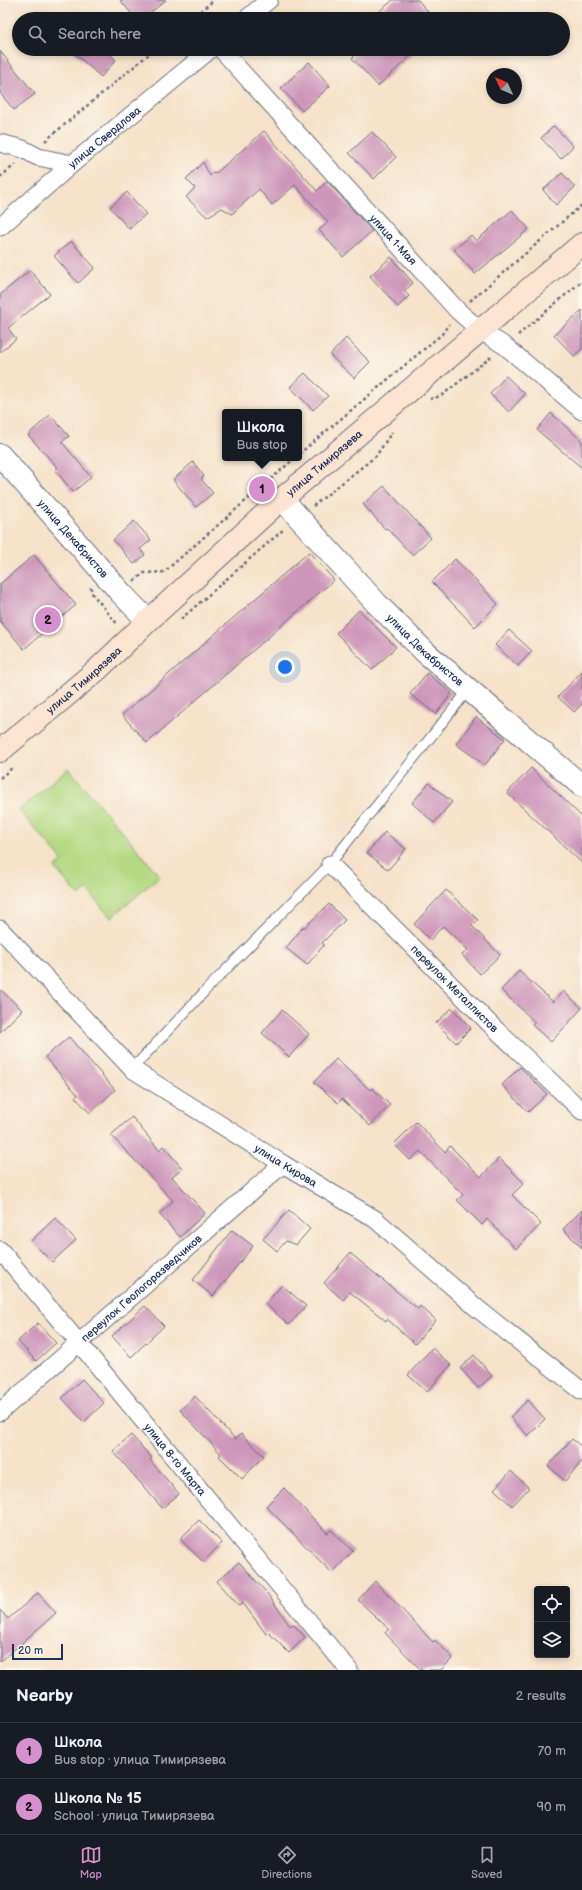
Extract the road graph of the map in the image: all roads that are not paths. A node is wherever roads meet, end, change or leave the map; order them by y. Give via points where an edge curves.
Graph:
1 (269, 0) edge
2 (254, 12) edge
3 (203, 56) edge
4 (227, 56) edge
5 (0, 143) edge
6 (72, 164) junction
7 (0, 227) edge
8 (582, 244) edge
9 (481, 331) junction
10 (582, 411) edge
11 (0, 455) edge
12 (282, 499) junction
13 (148, 621) junction
14 (469, 689) junction
15 (9, 757) edge
16 (582, 786) edge
17 (330, 864) junction
18 (0, 929) edge
19 (132, 1069) junction
20 (582, 1111) edge
21 (283, 1164) junction
22 (0, 1250) edge
23 (79, 1343) junction
24 (582, 1391) edge
25 (0, 1412) edge
26 (349, 1670) edge

1 - 2 street
3 - 6 street, улица Свердлова
4 - 9 street, улица 1-Мая via 458,311
5 - 6 street via 38,157
6 - 7 street, улица Свердлова
8 - 9 main road, улица Тимирязева
9 - 10 street, улица 1-Мая via 505,346
9 - 12 main road, улица Тимирязева
11 - 13 street, улица Декабристов
12 - 13 main road, улица Тимирязева
12 - 14 street, улица Декабристов via 378,605 426,653
13 - 15 main road, улица Тимирязева
14 - 16 street, улица Декабристов
14 - 17 lane
17 - 19 lane
17 - 20 street, переулок Металлистов via 490,1024
18 - 19 street, улица Кирова
19 - 21 street, улица Кирова
21 - 23 street, переулок Геологоразведчиков
21 - 24 street, улица Кирова via 375,1219 478,1309
22 - 23 street, улица 8-го Марта
23 - 25 street, переулок Геологоразведчиков
23 - 26 street, улица 8-го Марта

